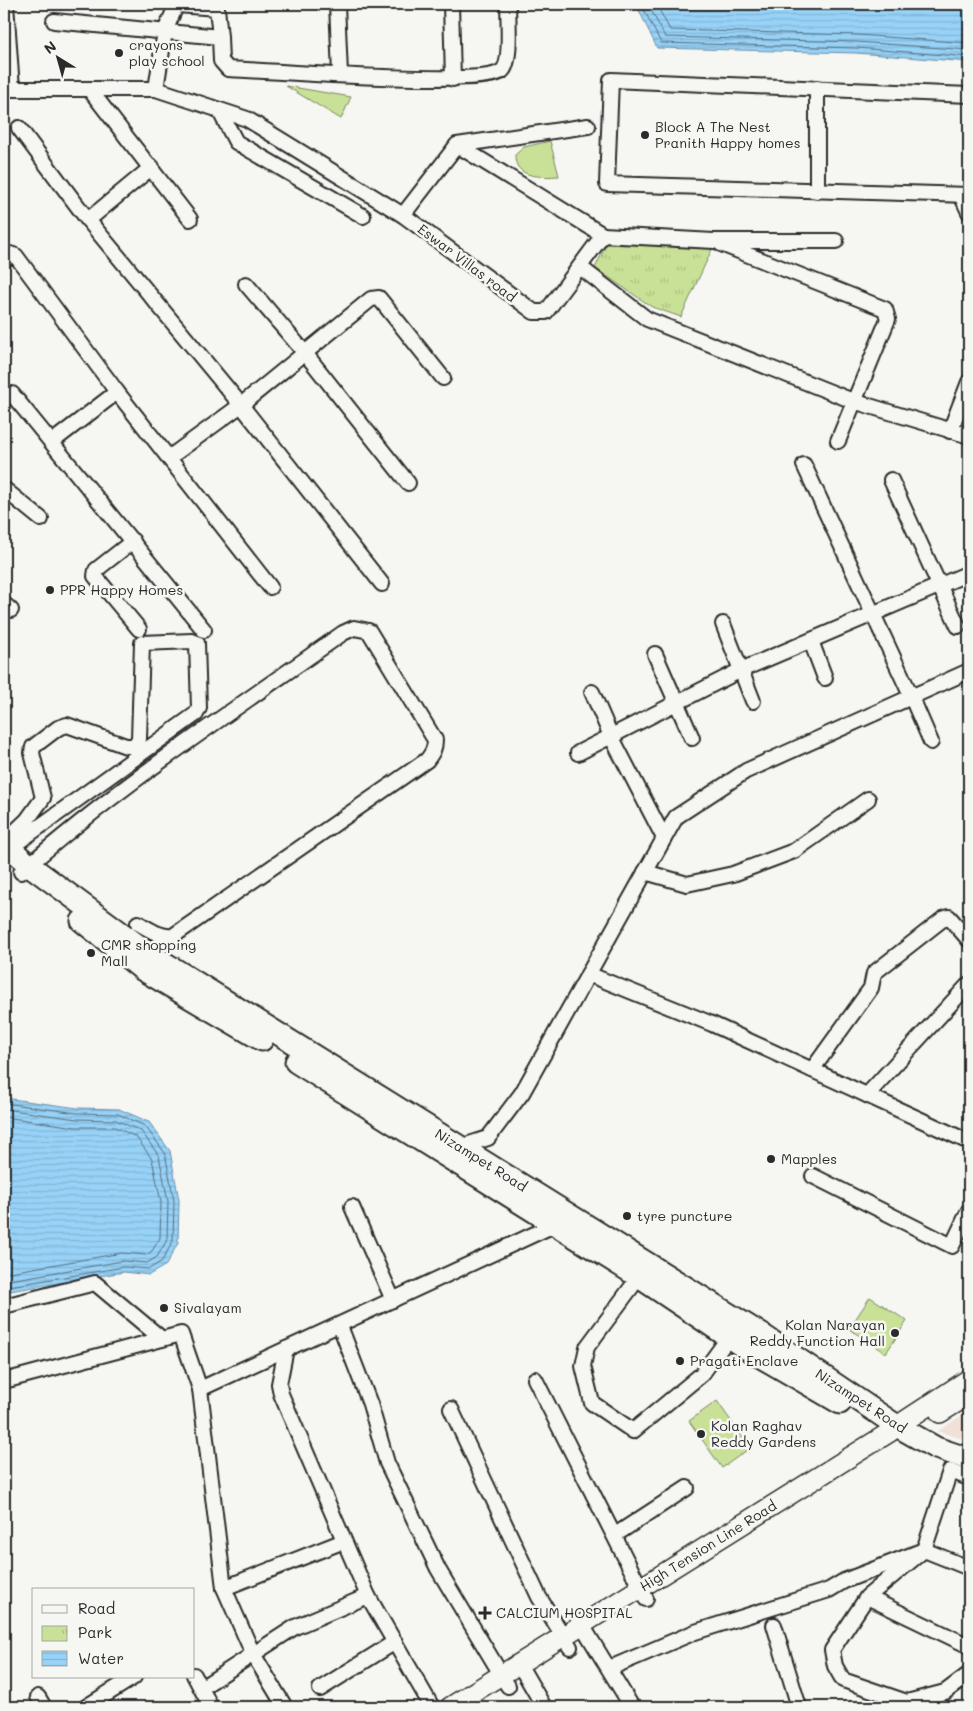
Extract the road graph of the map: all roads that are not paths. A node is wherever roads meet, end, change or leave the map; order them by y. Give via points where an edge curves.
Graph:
1 (6, 4) edge
2 (177, 4) edge
3 (337, 4) edge
4 (451, 4) edge
5 (508, 4) edge
6 (217, 6) edge
7 (54, 21) dead end
8 (165, 31) junction
9 (220, 37) junction
10 (6, 38) edge
11 (340, 74) junction
12 (453, 79) junction
13 (817, 88) junction
14 (8, 89) edge
15 (90, 90) junction
16 (156, 90) junction
17 (969, 95) edge
18 (219, 110) junction
19 (588, 126) dead end
20 (19, 128) dead end
21 (457, 145) junction
22 (152, 167) junction
23 (817, 191) junction
24 (965, 195) edge
25 (969, 212) edge
26 (403, 215) junction
27 (363, 216) dead end
28 (190, 219) dead end
29 (88, 220) junction
30 (603, 235) junction
31 (714, 241) junction
32 (836, 241) dead end
33 (10, 258) edge
34 (580, 267) junction
35 (246, 284) dead end
36 (304, 353) junction
37 (443, 378) dead end
38 (969, 382) edge
39 (117, 392) junction
40 (12, 394) dead end
41 (853, 401) junction
42 (241, 405) junction
43 (950, 431) junction
44 (969, 436) edge
45 (838, 441) dead end
46 (52, 442) junction
47 (170, 457) junction
48 (804, 465) dead end
49 (891, 480) dead end
50 (408, 483) dead end
51 (4, 489) edge
52 (41, 519) dead end
53 (133, 541) junction
54 (969, 573) edge
55 (382, 584) dead end
56 (270, 587) dead end
57 (939, 587) junction
58 (873, 615) junction
59 (723, 624) dead end
60 (958, 626) dead end
61 (139, 629) dead end
62 (204, 630) dead end
63 (811, 641) junction
64 (655, 654) dead end
65 (741, 670) junction
66 (969, 671) edge
67 (825, 678) dead end
68 (592, 692) dead end
69 (912, 698) junction
70 (753, 702) dead end
71 (676, 703) junction
72 (611, 736) junction
73 (692, 738) dead end
74 (931, 742) dead end
75 (137, 750) junction
76 (578, 753) dead end
77 (868, 799) dead end
78 (664, 838) junction
79 (5, 848) edge
80 (25, 868) junction
81 (645, 872) junction
82 (138, 923) dead end
83 (969, 940) edge
84 (588, 974) junction
85 (969, 984) edge
86 (812, 1070) junction
87 (867, 1096) junction
88 (969, 1142) edge
89 (460, 1147) junction
90 (813, 1176) dead end
91 (352, 1207) dead end
92 (969, 1210) edge
93 (559, 1218) junction
94 (639, 1277) junction
95 (393, 1300) junction
96 (4, 1306) edge
97 (340, 1326) junction
98 (729, 1337) junction
99 (162, 1339) junction
100 (286, 1349) junction
101 (535, 1378) dead end
102 (969, 1379) edge
103 (4, 1381) edge
104 (200, 1389) junction
105 (969, 1395) edge
106 (451, 1409) dead end
107 (893, 1436) junction
108 (969, 1459) edge
109 (969, 1468) edge
110 (969, 1478) edge
111 (687, 1488) dead end
112 (615, 1535) junction
113 (344, 1541) junction
114 (924, 1550) junction
115 (969, 1568) edge
116 (224, 1588) junction
117 (643, 1594) junction
118 (368, 1596) junction
119 (867, 1597) junction
120 (774, 1625) dead end
121 (585, 1630) junction
122 (395, 1642) junction
123 (567, 1642) junction
124 (969, 1646) edge
125 (253, 1654) junction
126 (610, 1668) junction
127 (522, 1670) junction
128 (969, 1674) edge
129 (195, 1677) edge
130 (132, 1678) edge
131 (505, 1681) junction
132 (201, 1688) junction
133 (320, 1689) dead end
134 (454, 1706) edge
135 (86, 1707) edge
136 (211, 1707) edge
137 (285, 1707) edge
138 (432, 1707) edge
139 (475, 1707) edge
140 (544, 1707) edge
141 (632, 1707) edge
142 (799, 1707) edge

1 - 10 street
2 - 6 street
2 - 8 street
3 - 11 street
4 - 12 street
5 - 12 street via 507,60 502,71
6 - 9 street
7 - 8 street
8 - 9 street
8 - 16 street
9 - 11 street via 221,61 228,69
10 - 14 street
11 - 12 street
13 - 17 street
13 - 23 street
13 - 23 street via 611,80 607,184
14 - 15 street, Eswar Villas road
15 - 16 street, Eswar Villas road
15 - 22 street
16 - 18 street, Eswar Villas road
18 - 26 street, Eswar Villas road via 247,119
18 - 27 street via 236,142
19 - 21 street
20 - 29 street
21 - 26 street
21 - 30 street
22 - 28 street
22 - 29 street
23 - 24 street
24 - 25 street
26 - 34 street, Eswar Villas road via 534,312 546,312
29 - 42 street
30 - 31 street
30 - 34 street, Eswar Villas road
31 - 32 street
31 - 41 street via 885,309 888,319
33 - 39 street
34 - 41 street via 647,319
35 - 36 street
36 - 37 street via 371,300 379,298
36 - 42 street
36 - 50 street
38 - 43 street
39 - 46 street
39 - 47 street
40 - 46 street
41 - 43 street
41 - 45 street
42 - 47 street
42 - 55 street
43 - 44 street
46 - 53 street
47 - 56 street
48 - 58 street
49 - 57 street
51 - 52 street
53 - 61 street via 96,570 95,576
53 - 62 street
54 - 57 street
57 - 58 street
57 - 60 street
58 - 63 street
58 - 69 street
59 - 65 street
63 - 65 street
63 - 67 street
64 - 71 street
65 - 70 street
65 - 71 street
66 - 69 street
68 - 72 street
69 - 74 street
69 - 78 street via 746,771 676,816
71 - 72 street
71 - 73 street
72 - 76 street
72 - 78 street
75 - 75 street via 142,643 195,641 198,645 198,711
75 - 79 street
75 - 79 street via 67,725 35,745 32,753 43,798
77 - 81 street via 794,850 733,874 687,884
78 - 81 street
79 - 80 main road, Nizampet Road
80 - 82 street via 148,770 342,632 354,628 369,632 434,740 432,753 173,936 168,937
80 - 89 main road, Nizampet Road via 147,952
80 - 93 main road, Nizampet Road via 143,970
81 - 84 street
83 - 86 street via 948,917 874,973 871,988
84 - 86 street via 712,1024
84 - 89 street via 522,1093 488,1138
85 - 87 street
86 - 87 street
87 - 88 street
89 - 93 main road, Nizampet Road
90 - 92 street via 952,1246
91 - 95 street
93 - 94 main road, Nizampet Road
93 - 95 street
93 - 107 main road, Nizampet Road via 764,1336
94 - 98 main road, Nizampet Road
94 - 98 street via 587,1347 583,1366 592,1404 633,1431 702,1374
95 - 97 street
96 - 99 street via 95,1283
97 - 100 street
97 - 131 street via 370,1404 388,1464 438,1569
98 - 107 main road, Nizampet Road
99 - 103 street
99 - 104 street via 180,1334
100 - 104 street
100 - 113 street via 279,1384 281,1394
101 - 112 street
102 - 107 main road, High Tension Line Road
104 - 116 street
105 - 107 main road, High Tension Line Road
106 - 123 street via 539,1597
107 - 108 main road, Nizampet Road
107 - 109 main road, Nizampet Road via 919,1450
107 - 117 main road, High Tension Line Road
110 - 114 street via 950,1472
111 - 112 street
112 - 117 street
113 - 116 street
113 - 118 street
114 - 115 street
114 - 119 street
114 - 126 street via 829,1590 695,1632
116 - 125 street
117 - 121 main road, High Tension Line Road
118 - 122 street
118 - 125 street via 295,1626
119 - 124 street
119 - 128 street via 832,1650 834,1666 843,1680 907,1702 945,1692
120 - 142 street
121 - 123 main road, High Tension Line Road
121 - 126 street
122 - 133 street
122 - 138 street
123 - 127 main road, High Tension Line Road
125 - 132 street
125 - 137 street
126 - 141 street
127 - 131 main road, High Tension Line Road
127 - 140 street
129 - 132 street
130 - 135 street
131 - 134 main road, High Tension Line Road
131 - 139 main road
132 - 136 street

